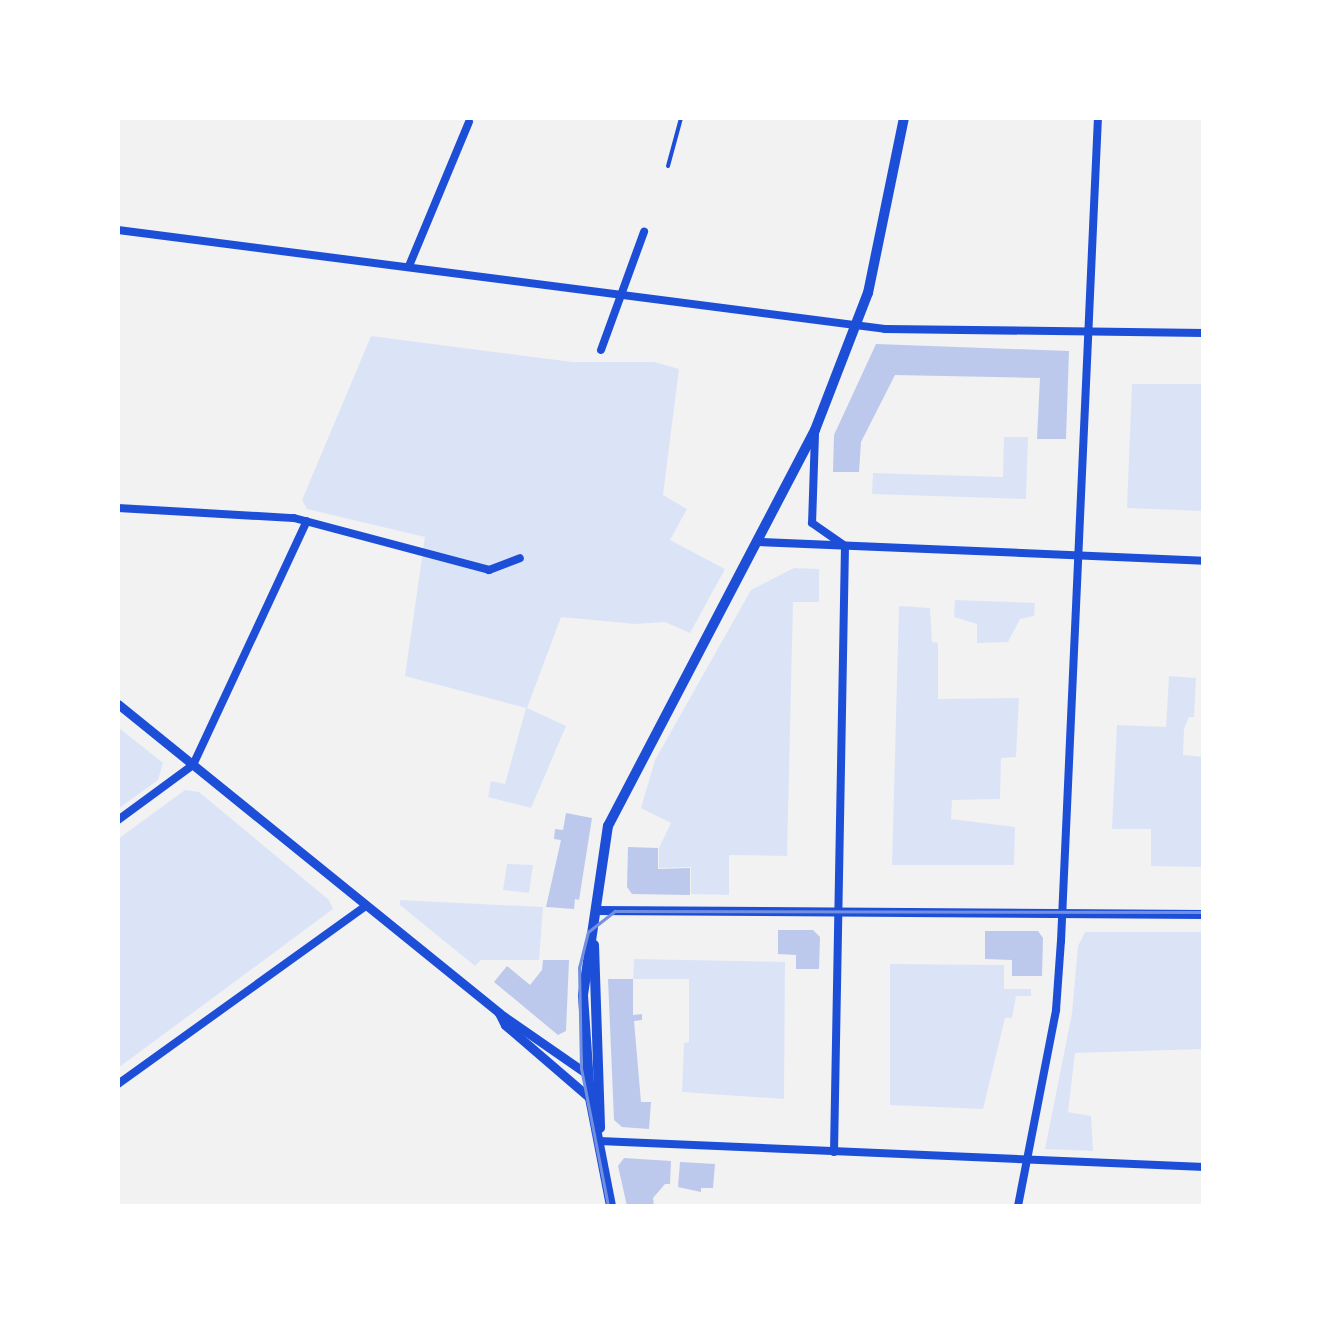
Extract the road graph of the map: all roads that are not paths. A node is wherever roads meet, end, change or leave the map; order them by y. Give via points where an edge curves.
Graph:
1 (681, 118) edge
2 (904, 118) edge
3 (1098, 118) edge
4 (469, 122) dead end
5 (668, 166) dead end
6 (118, 230) edge
7 (644, 232) dead end
8 (409, 266) junction
9 (622, 296) junction
10 (856, 325) junction
11 (1088, 333) junction
12 (1204, 333) edge
13 (601, 350) dead end
14 (815, 430) junction
15 (118, 508) edge
16 (307, 521) junction
17 (759, 542) junction
18 (844, 546) junction
19 (1080, 554) junction
20 (520, 558) dead end
21 (1204, 560) edge
22 (118, 704) edge
23 (193, 765) junction
24 (118, 820) edge
25 (366, 906) junction
26 (596, 910) junction
27 (838, 912) junction
28 (1063, 914) junction
29 (1204, 914) edge
30 (592, 939) junction
31 (499, 1013) junction
32 (587, 1074) junction
33 (118, 1084) edge
34 (590, 1098) junction
35 (600, 1141) junction
36 (834, 1152) junction
37 (1026, 1160) junction
38 (1204, 1167) edge
39 (611, 1206) edge
40 (1018, 1206) edge

1 - 5 lane
2 - 10 main road
3 - 11 street
4 - 8 street
6 - 8 street
7 - 9 street
8 - 9 street
9 - 10 street
9 - 13 street
10 - 11 street
10 - 14 main road
11 - 12 street
11 - 19 street
14 - 17 main road
14 - 18 street via 812,522
15 - 16 street
16 - 20 street via 490,570
16 - 23 street
17 - 18 street
17 - 26 main road via 608,826
18 - 19 street
18 - 27 street
19 - 21 street
19 - 28 street
22 - 23 street
23 - 24 street
23 - 25 street
25 - 31 street
25 - 33 street
26 - 27 street
26 - 30 main road
27 - 28 street
27 - 36 street
28 - 29 street
28 - 37 street via 1056,1010
30 - 32 main road via 583,996
30 - 35 main road
31 - 32 street
31 - 34 street
32 - 34 main road
34 - 35 main road
35 - 36 street
35 - 39 main road
36 - 37 street
37 - 38 street
37 - 40 street

